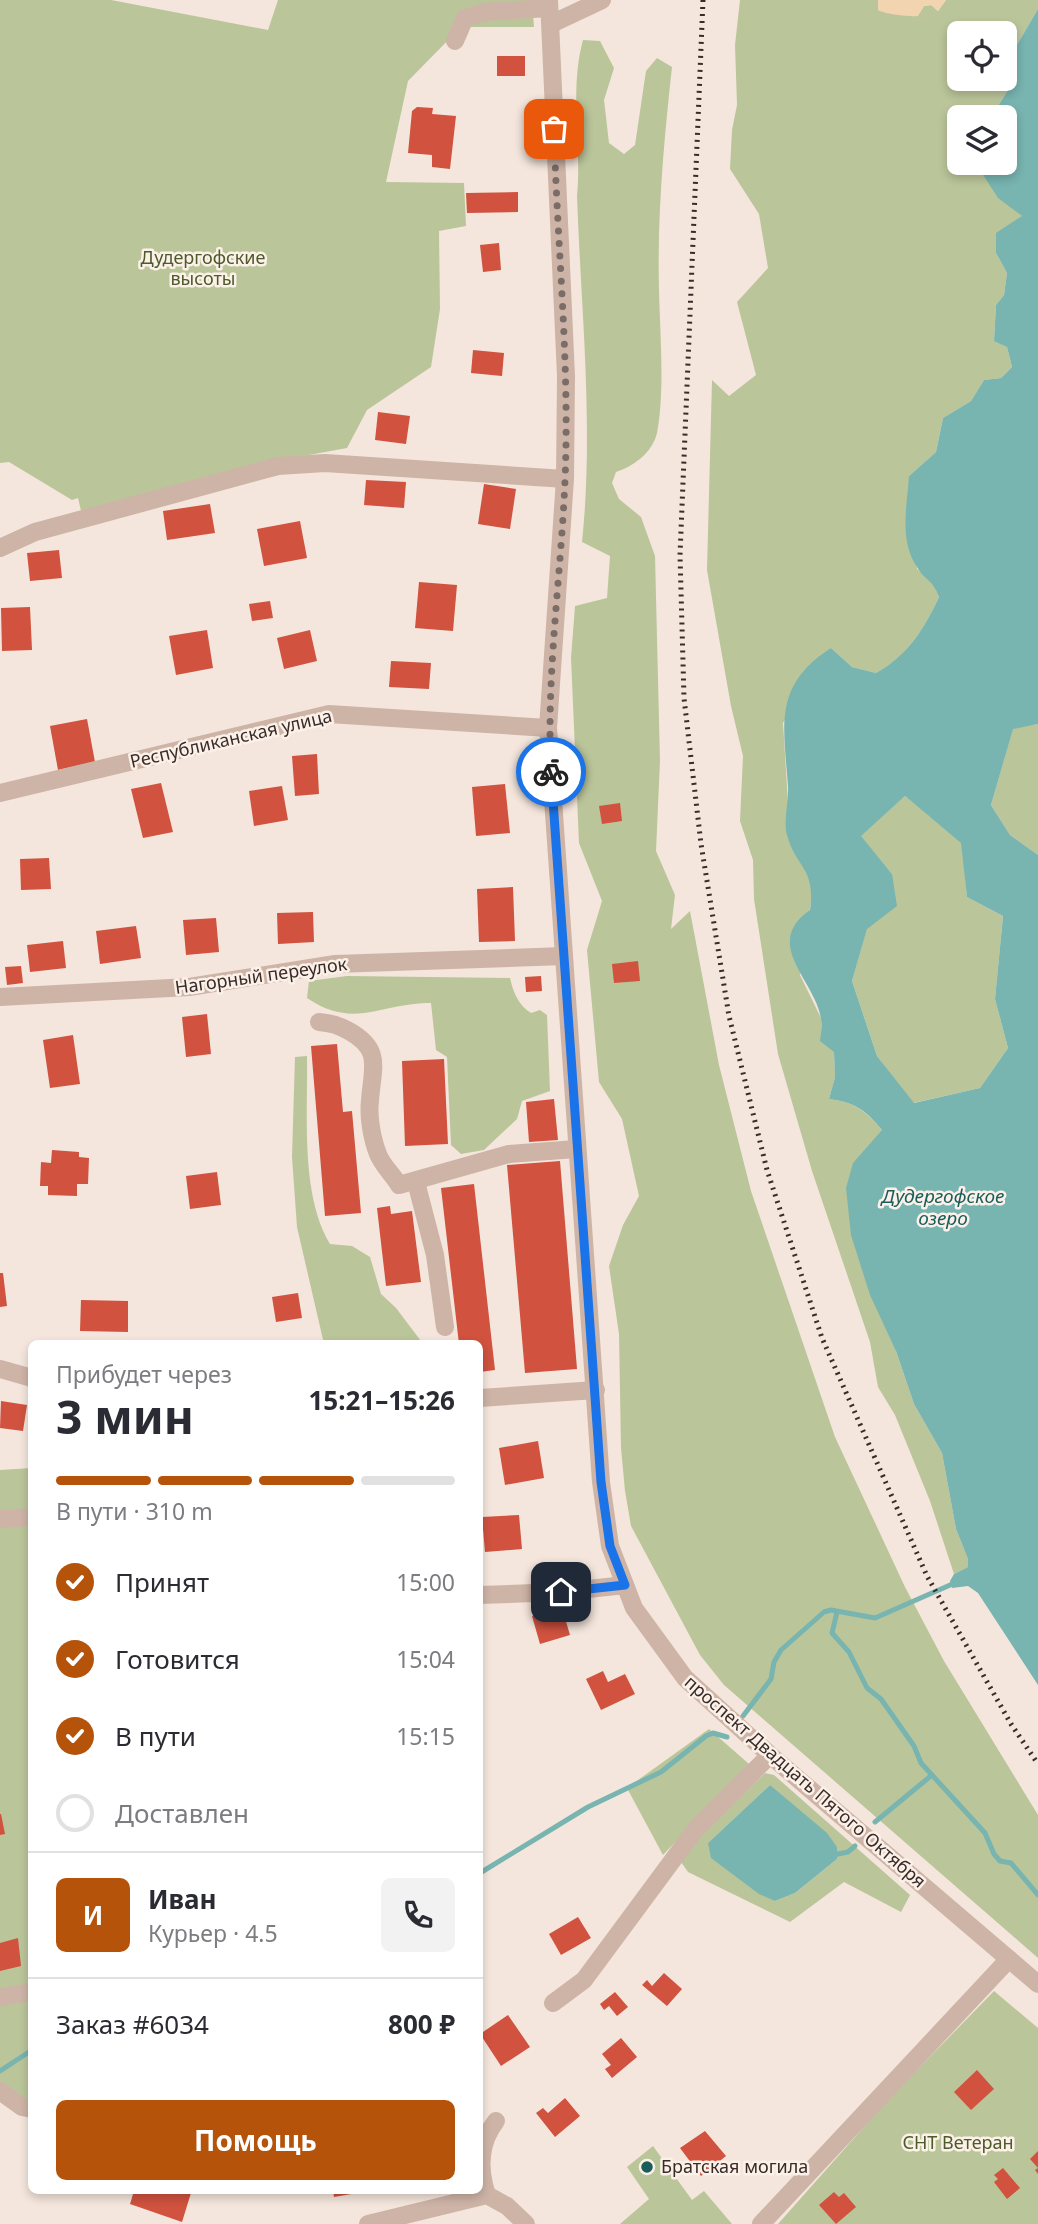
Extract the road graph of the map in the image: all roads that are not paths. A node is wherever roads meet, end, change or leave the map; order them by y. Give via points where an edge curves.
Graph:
1 (602, 0) edge
2 (550, 11) edge
3 (455, 41) dead end
4 (565, 479) junction
5 (0, 548) edge
6 (548, 728) junction
7 (0, 793) edge
8 (564, 957) junction
9 (0, 997) edge
10 (319, 1022) dead end
11 (576, 1149) junction
12 (416, 1182) junction
13 (446, 1327) dead end
14 (0, 1369) edge
15 (28, 1377) edge
16 (596, 1390) junction
17 (483, 1398) edge
18 (28, 1517) edge
19 (0, 1519) edge
20 (625, 1585) junction
21 (483, 1594) edge
22 (770, 1755) junction
23 (1009, 1959) junction
24 (1038, 1984) edge
25 (28, 1993) edge
26 (0, 1997) edge
27 (553, 2003) dead end
28 (0, 2091) edge
29 (28, 2108) edge
30 (496, 2121) dead end
31 (483, 2146) edge
32 (483, 2170) edge
33 (487, 2195) junction
34 (368, 2224) edge
35 (526, 2224) edge
36 (761, 2224) edge

1 - 2 street
2 - 3 street via 485,12 465,18
2 - 4 street, проспект Двадцать Пятого Октября via 566,376
4 - 5 street via 325,463 278,466 35,532
4 - 6 street, проспект Двадцать Пятого Октября
6 - 7 street, Республиканская улица via 329,713
6 - 8 street, проспект Двадцать Пятого Октября
8 - 9 street, Нагорный переулок via 335,964 189,988
8 - 11 street, проспект Двадцать Пятого Октября
10 - 12 street via 333,1023 365,1040 374,1071 369,1103 378,1156 400,1185
11 - 12 street via 509,1154
11 - 16 street, проспект Двадцать Пятого Октября
12 - 13 street via 435,1255
14 - 15 street
16 - 17 street
16 - 20 street, проспект Двадцать Пятого Октября via 610,1546
18 - 19 street
20 - 21 street
20 - 22 street, проспект Двадцать Пятого Октября via 634,1608 685,1678
22 - 23 street, проспект Двадцать Пятого Октября
22 - 27 street via 695,1830 584,1980
23 - 24 street, проспект Двадцать Пятого Октября
23 - 36 street
25 - 26 street
28 - 29 street
30 - 31 street
32 - 33 street
33 - 34 street
33 - 35 street

